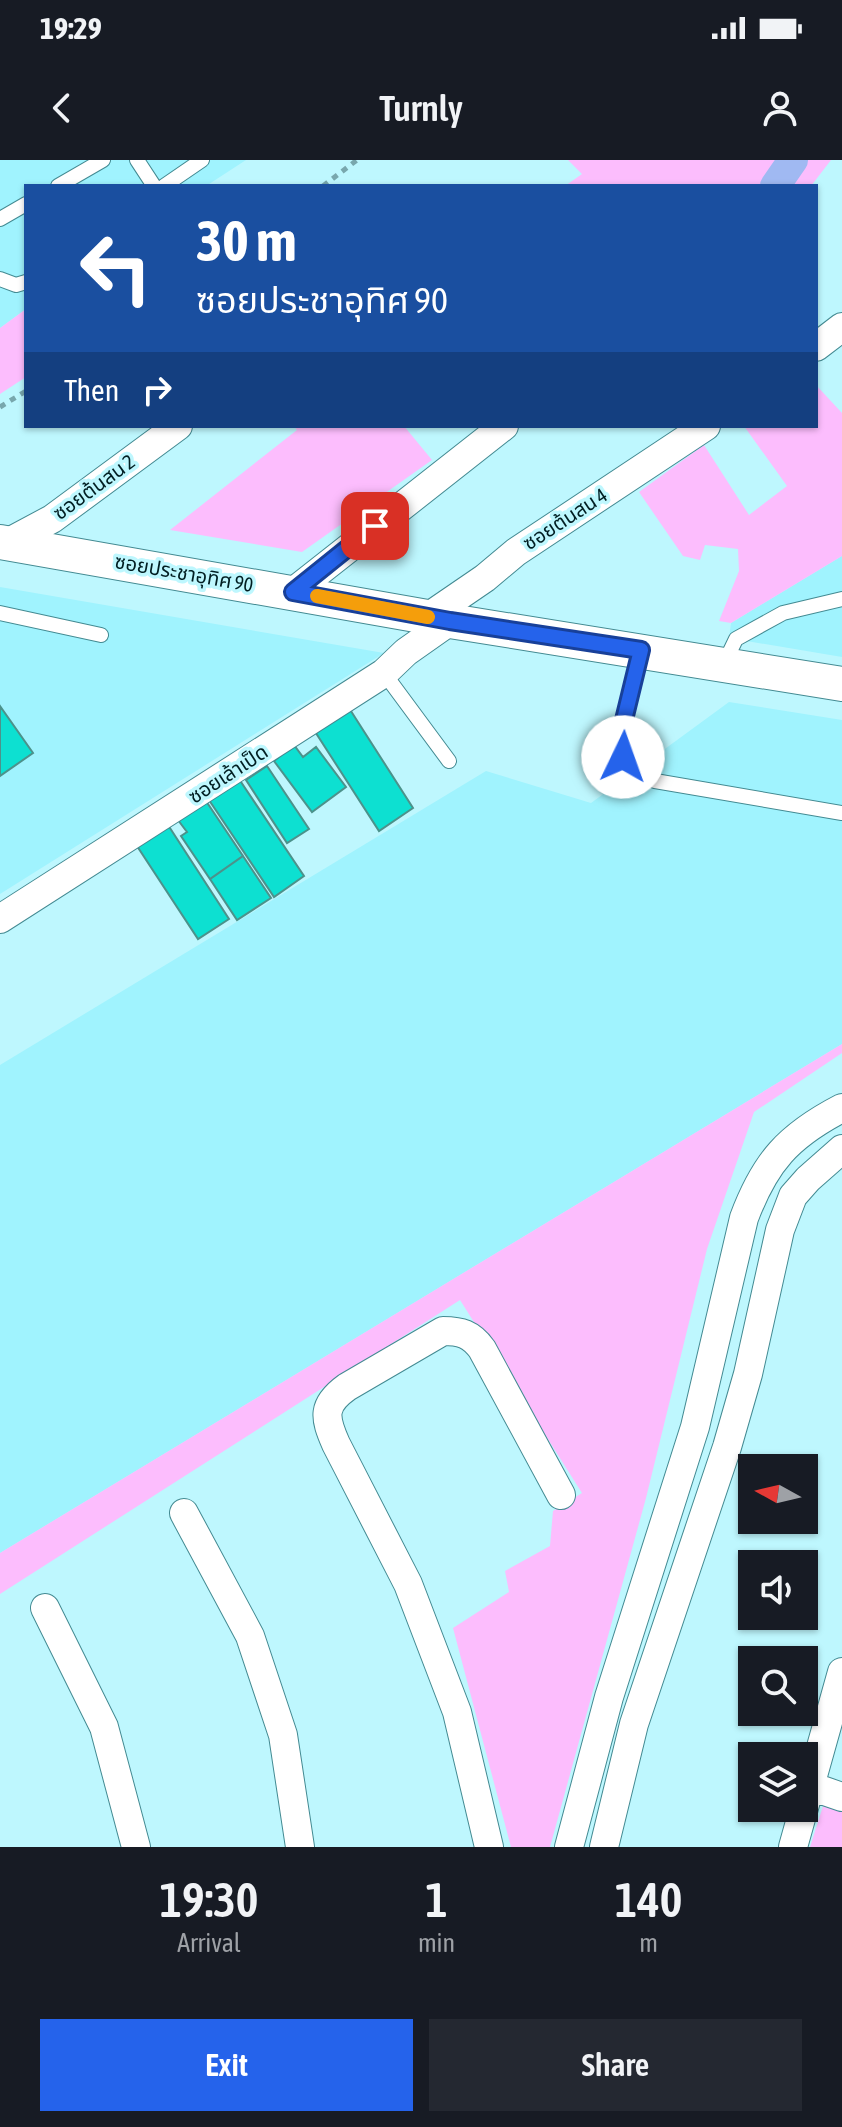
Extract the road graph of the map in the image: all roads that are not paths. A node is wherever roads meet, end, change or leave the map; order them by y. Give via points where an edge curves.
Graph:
1 (103, 160) edge
2 (137, 160) edge
3 (202, 160) edge
4 (61, 184) edge
5 (153, 184) edge
6 (167, 184) edge
7 (24, 205) edge
8 (0, 219) edge
9 (0, 279) edge
10 (24, 283) edge
11 (842, 327) edge
12 (818, 345) edge
13 (175, 428) edge
14 (501, 428) edge
15 (700, 428) edge
16 (4, 546) edge
17 (293, 592) junction
18 (842, 599) edge
19 (0, 613) edge
20 (439, 619) junction
21 (101, 635) dead end
22 (641, 650) junction
23 (724, 664) junction
24 (384, 673) junction
25 (842, 684) edge
26 (449, 761) dead end
27 (842, 813) edge
28 (0, 919) edge
29 (842, 1108) edge
30 (842, 1149) edge
31 (719, 1326) junction
32 (757, 1337) junction
33 (561, 1495) dead end
34 (184, 1513) dead end
35 (45, 1608) dead end
36 (842, 1672) edge
37 (818, 1758) edge
38 (818, 1789) edge
39 (842, 1797) edge
40 (800, 1822) edge
41 (136, 1847) edge
42 (300, 1847) edge
43 (489, 1847) edge
44 (569, 1847) edge
45 (604, 1847) edge
46 (793, 1847) edge

1 - 4 lane
2 - 5 lane
3 - 6 lane
7 - 8 lane
9 - 10 lane
11 - 12 street
13 - 16 street, ซอยต้นสน 2 via 52,519
14 - 17 street
15 - 20 street, ซอยต้นสน 4 via 516,552
16 - 17 street, ซอยประชาอุทิศ 90
17 - 20 street, ซอยประชาอุทิศ 90
18 - 23 lane via 783,613 736,639
19 - 21 lane
20 - 22 street, ซอยประชาอุทิศ 90
20 - 24 street, ซอยเล้าเป็ด
22 - 23 street, ซอยประชาอุทิศ 90
22 - 27 lane via 622,728 623,757 635,773 655,781
23 - 25 street, ซอยประชาอุทิศ 90
24 - 26 lane
24 - 28 street, ซอยเล้าเป็ด
29 - 31 street via 796,1137 771,1161 756,1186
30 - 32 street via 793,1196 773,1253
31 - 32 street
31 - 44 street via 695,1427 609,1697
32 - 45 street via 727,1447 634,1724
33 - 43 street via 482,1349 459,1331 443,1331 347,1387 333,1397 327,1410 336,1444 408,1584 457,1712
34 - 42 street via 250,1636 283,1735
35 - 41 street via 104,1727
36 - 37 street
38 - 39 street
40 - 46 street

